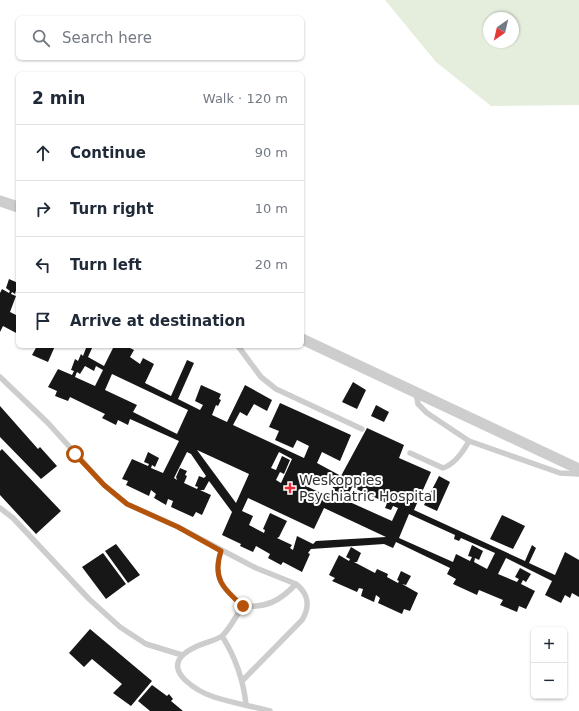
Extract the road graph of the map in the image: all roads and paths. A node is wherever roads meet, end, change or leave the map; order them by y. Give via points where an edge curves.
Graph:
1 (0, 201) edge
2 (16, 206) edge
3 (304, 340) edge
4 (240, 348) edge
5 (0, 377) edge
6 (416, 393) junction
7 (362, 429) dead end
8 (469, 441) junction
9 (410, 453) dead end
10 (579, 468) edge
11 (579, 474) edge
12 (0, 508) edge
13 (221, 551) junction
14 (296, 584) junction
15 (243, 606) junction
16 (222, 636) junction
17 (182, 655) junction
18 (242, 681) junction
19 (246, 704) junction
20 (270, 711) edge

1 - 2 street
3 - 6 street
4 - 7 lane via 261,376 276,389
5 - 13 lane via 48,423 114,494 127,504 178,527
6 - 8 lane via 418,404 442,424
6 - 10 street
8 - 9 lane via 450,466 443,468
8 - 11 lane via 560,472
12 - 17 lane via 13,518 88,599 120,627 146,644
13 - 14 lane
13 - 15 lane via 217,563 218,576 224,588
14 - 15 lane via 283,597 270,604
14 - 18 lane via 306,594 306,614
15 - 16 lane
16 - 17 lane via 198,644
16 - 18 lane via 232,652
17 - 19 lane via 177,670 189,683 213,697
18 - 19 lane
19 - 20 lane

